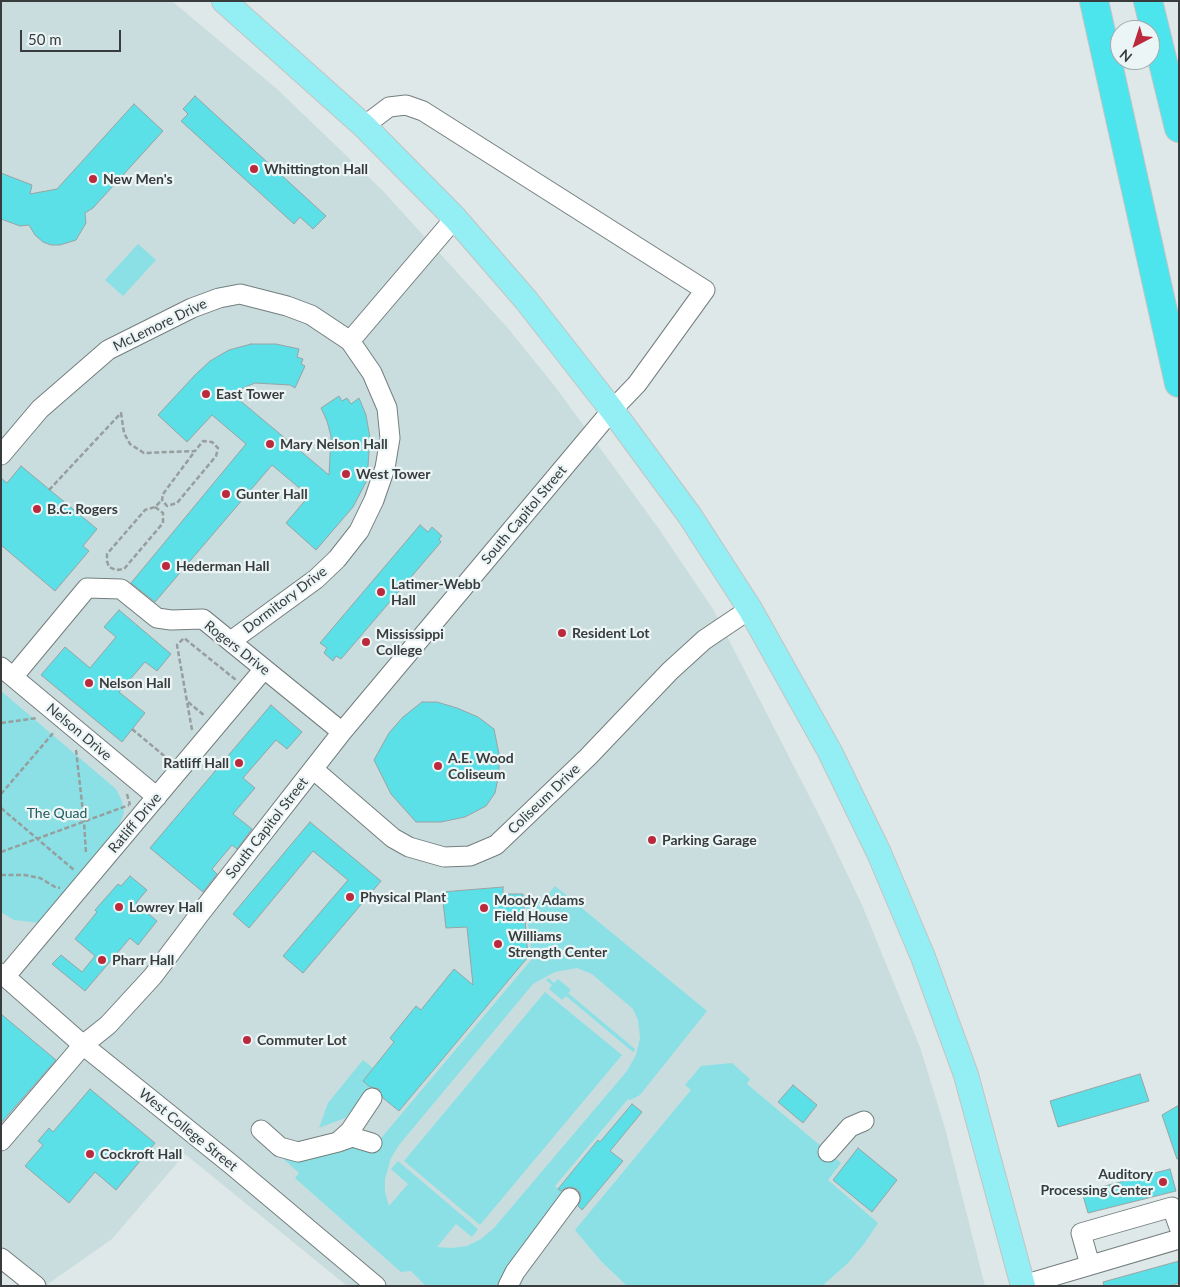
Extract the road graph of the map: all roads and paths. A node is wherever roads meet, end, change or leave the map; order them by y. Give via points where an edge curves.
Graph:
1 (224, 1) edge
2 (1094, 1) edge
3 (1148, 1) edge
4 (364, 126) junction
5 (1179, 128) edge
6 (455, 218) junction
7 (350, 341) junction
8 (1179, 384) edge
9 (612, 410) junction
10 (195, 451) junction
11 (1, 455) edge
12 (49, 490) dead end
13 (162, 500) junction
14 (167, 506) junction
15 (155, 507) junction
16 (163, 513) junction
17 (750, 609) junction
18 (231, 641) junction
19 (264, 669) junction
20 (7, 672) edge
21 (241, 685) dead end
22 (187, 701) junction
23 (39, 718) dead end
24 (211, 721) dead end
25 (1, 723) edge
26 (132, 729) dead end
27 (55, 731) dead end
28 (342, 732) junction
29 (193, 733) dead end
30 (76, 749) dead end
31 (175, 765) dead end
32 (312, 769) junction
33 (1, 794) edge
34 (157, 797) junction
35 (130, 804) dead end
36 (1, 808) edge
37 (84, 821) junction
38 (37, 839) junction
39 (1, 852) edge
40 (86, 856) dead end
41 (1, 875) edge
42 (80, 881) junction
43 (3, 975) edge
44 (83, 1044) junction
45 (372, 1098) dead end
46 (864, 1121) dead end
47 (261, 1130) dead end
48 (1, 1140) edge
49 (338, 1142) junction
50 (372, 1143) dead end
51 (828, 1152) dead end
52 (570, 1198) dead end
53 (1179, 1227) edge
54 (1179, 1239) edge
55 (1, 1258) edge
56 (1090, 1264) junction
57 (1023, 1285) edge
58 (36, 1286) edge
59 (376, 1286) edge
60 (508, 1286) edge

1 - 4 main road
2 - 8 highway
3 - 5 highway
4 - 6 main road
4 - 9 street, South Capitol Street via 389,107 406,105 423,111 705,290 637,384
6 - 7 street
6 - 9 main road via 526,300
7 - 11 street, McLemore Drive via 311,314 287,306 240,294 219,298 108,350 40,409
7 - 18 street, Dormitory Drive via 372,373 387,408 390,438 385,468 374,500 359,531 316,579
9 - 17 main road via 690,516
9 - 28 street, South Capitol Street
10 - 12 path via 144,453 130,444 121,413
10 - 13 path via 170,481
10 - 14 path via 203,441 212,442 218,448 216,456 177,503
13 - 14 path
13 - 15 path
14 - 16 path
15 - 16 path
15 - 16 path via 145,510 107,554 109,567 116,570 124,568 163,523
17 - 32 street, Coliseum Drive via 704,640 670,671 588,757 496,845 470,856 444,857 409,847 392,838
17 - 57 main road via 830,752 923,957 966,1075
18 - 19 street, Rogers Drive
18 - 20 street, Rogers Drive via 203,619 157,618 121,589 88,588
19 - 28 street, Rogers Drive
19 - 34 street, Ratliff Drive
20 - 34 street, Nelson Drive
21 - 22 path via 184,638 177,645
22 - 24 path
22 - 29 path
23 - 25 path
26 - 31 path
27 - 33 path
28 - 32 street, South Capitol Street
30 - 37 path
32 - 44 street, South Capitol Street via 153,976 108,1025
34 - 42 street, Ratliff Drive
35 - 37 path
36 - 38 path
37 - 38 path
37 - 40 path
38 - 39 path
38 - 42 path
41 - 42 path via 40,878 55,887 69,889
42 - 43 street, Ratliff Drive
43 - 44 street, West College Street
44 - 48 street, South Capitol Street
44 - 59 street, West College Street
45 - 49 street via 350,1132
46 - 51 street via 850,1127
47 - 49 street via 280,1147 298,1152
49 - 50 street via 352,1137
52 - 60 street
53 - 56 street via 1172,1207 1081,1233
54 - 56 street
55 - 58 street
56 - 57 street

